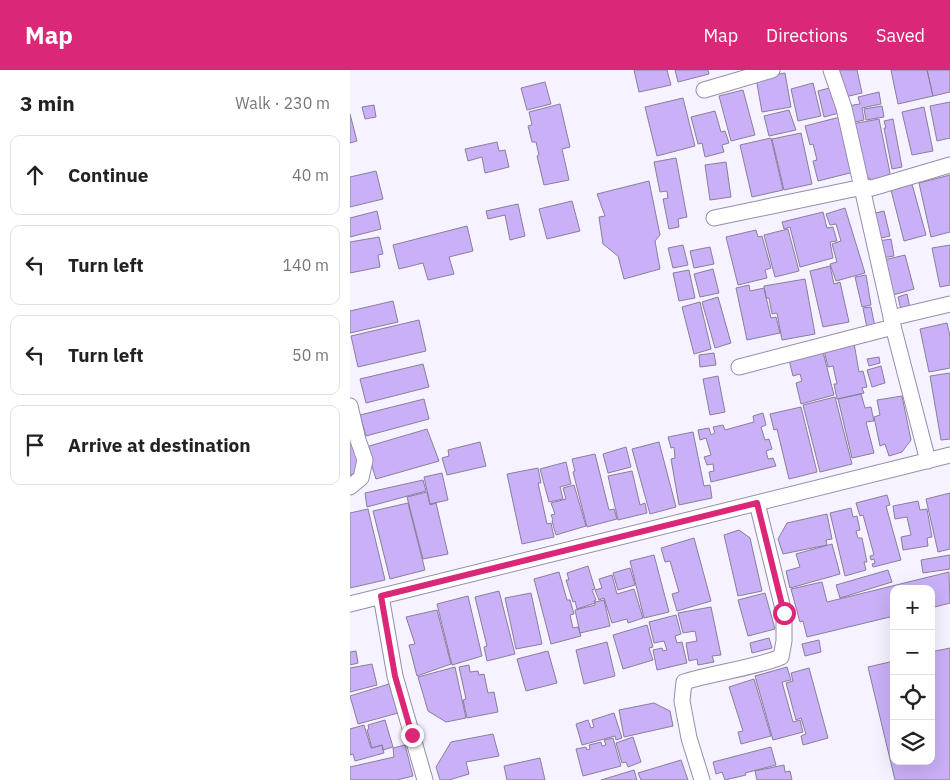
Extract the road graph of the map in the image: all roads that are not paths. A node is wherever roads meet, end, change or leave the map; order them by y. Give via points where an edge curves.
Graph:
1 (772, 70) edge
2 (831, 70) edge
3 (704, 90) dead end
4 (950, 165) edge
5 (863, 187) junction
6 (714, 218) dead end
7 (950, 304) edge
8 (892, 323) junction
9 (739, 367) dead end
10 (350, 406) edge
11 (950, 455) edge
12 (928, 461) junction
13 (350, 487) edge
14 (757, 503) junction
15 (381, 596) junction
16 (350, 604) edge
17 (425, 780) edge
18 (702, 780) edge

1 - 3 street
2 - 5 street via 844,108
4 - 5 street via 872,188
5 - 6 street
5 - 8 street
7 - 8 street
8 - 9 street
8 - 12 street
10 - 13 street via 365,460 362,478
11 - 12 street
12 - 14 street
14 - 15 street
14 - 18 street via 784,613 781,657 761,665 684,682 682,701 688,738
15 - 16 street
15 - 17 street via 395,676

